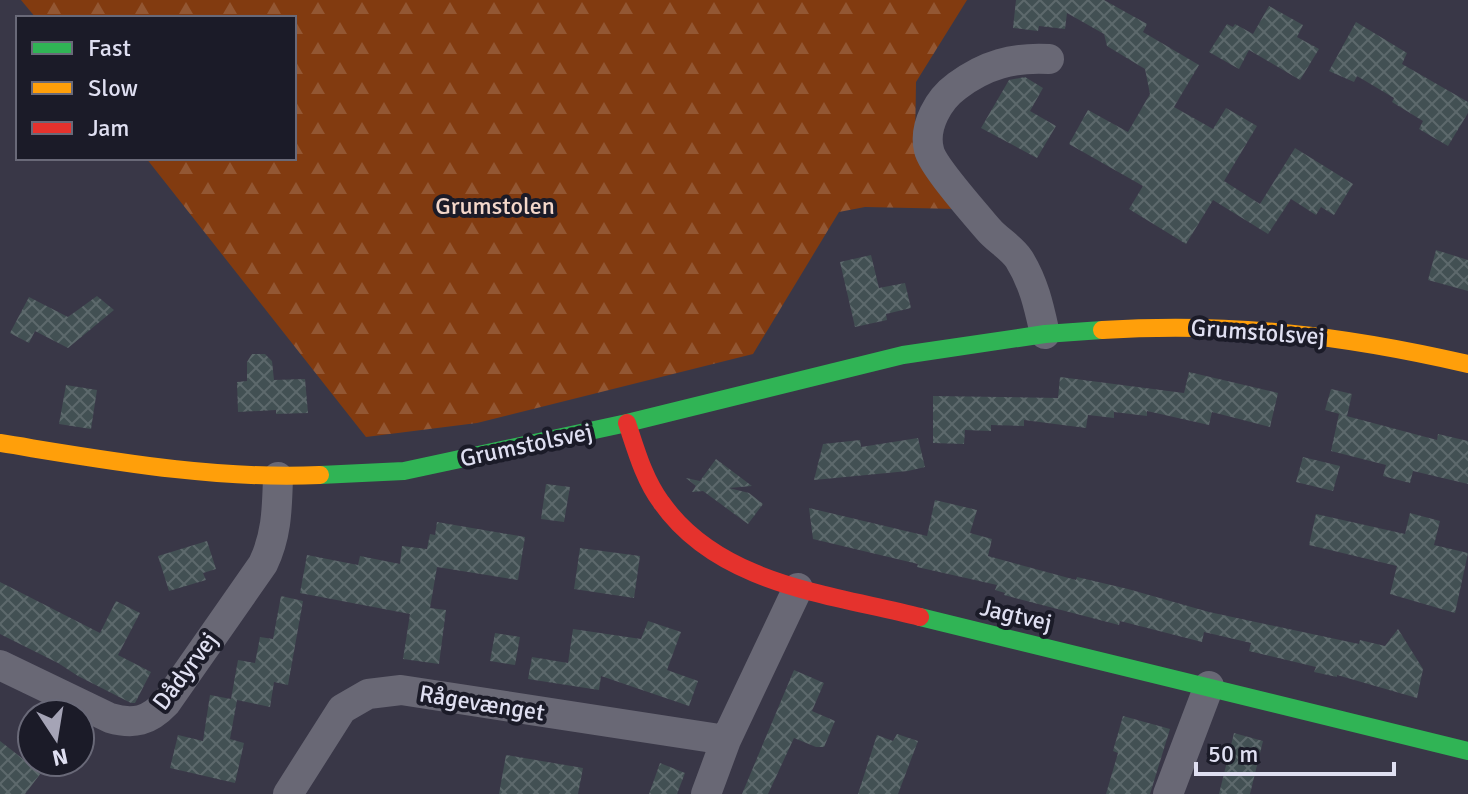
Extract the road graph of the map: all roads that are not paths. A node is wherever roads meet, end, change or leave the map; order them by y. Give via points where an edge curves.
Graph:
1 (1049, 59) dead end
2 (1045, 334) junction
3 (1468, 364) edge
4 (627, 423) junction
5 (0, 443) edge
6 (278, 477) junction
7 (798, 588) junction
8 (0, 665) edge
9 (1209, 686) junction
10 (726, 740) junction
11 (1468, 751) edge
12 (288, 794) edge
13 (706, 794) edge
14 (1168, 794) edge

1 - 2 street via 1027,58 978,70 943,96 930,123 928,150 939,170 1016,256 1034,286
2 - 3 street, Grumstolsvej via 1156,327 1255,329 1386,345
2 - 4 street, Grumstolsvej via 903,355
4 - 6 street, Grumstolsvej via 404,471
4 - 7 street, Jagtvej via 646,480 681,527 731,564
5 - 6 street, Grumstolsvej via 149,467
6 - 8 street, Dådyrvej via 276,528 263,564 156,714 126,723 110,718
7 - 9 street, Jagtvej
7 - 10 street
9 - 11 street, Jagtvej
9 - 14 street
10 - 12 street, Rågevænget via 385,690 342,709
10 - 13 street

